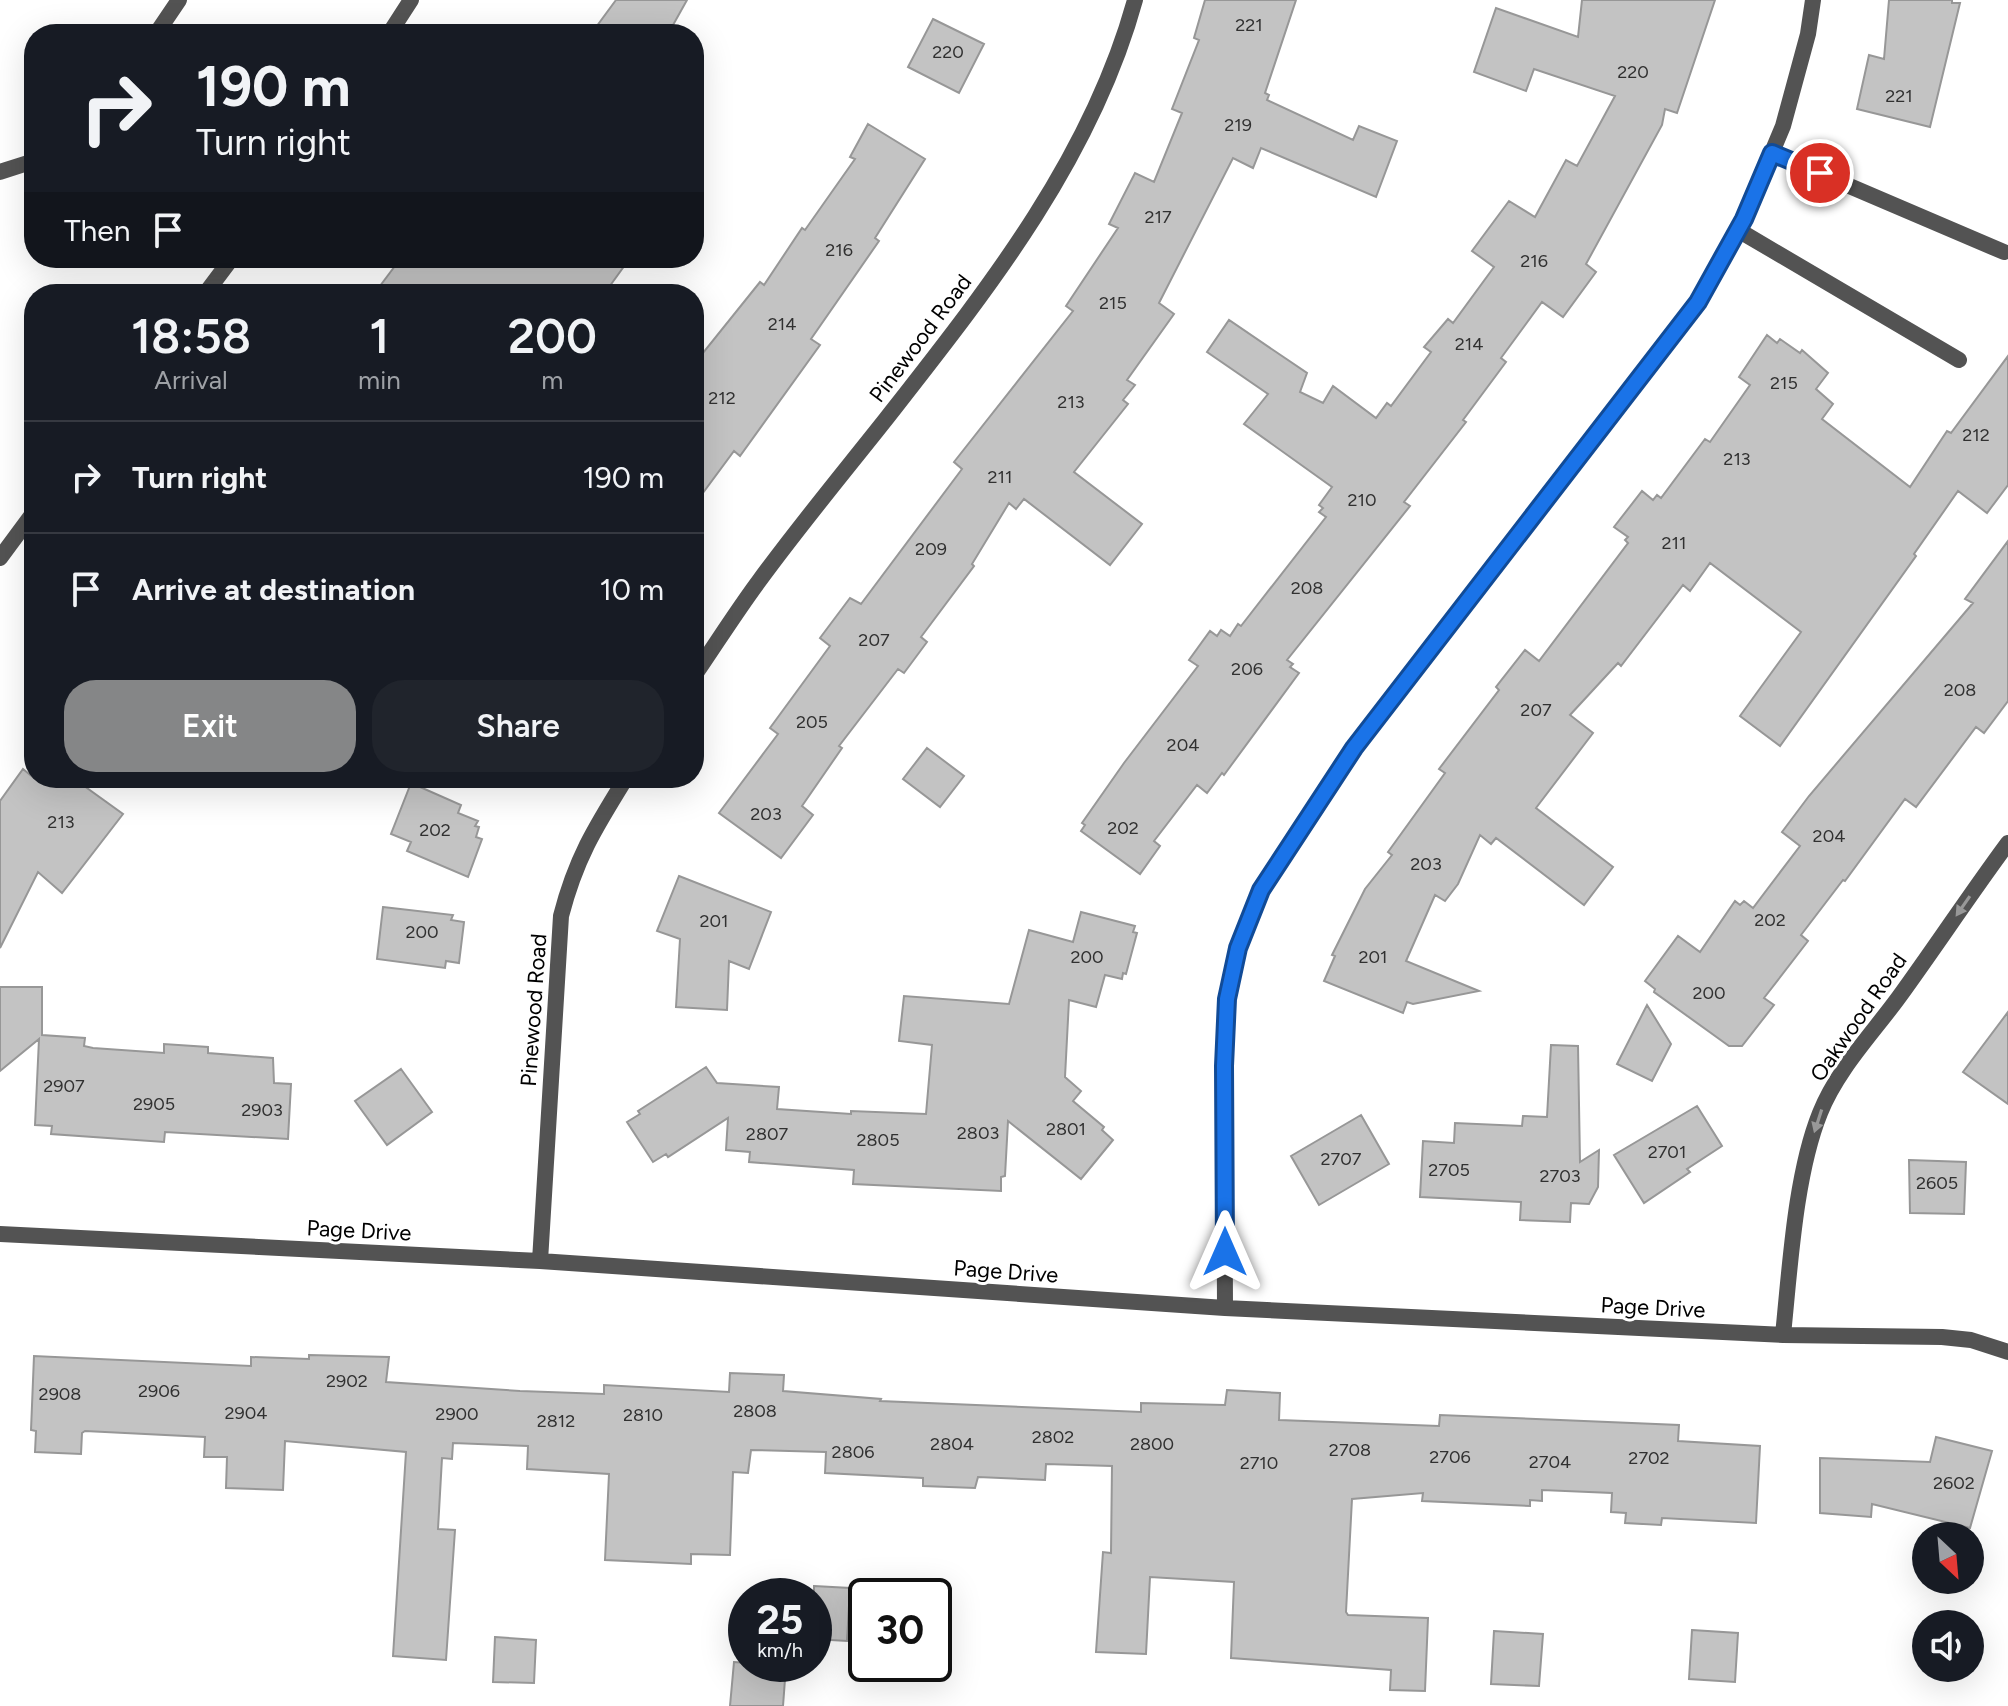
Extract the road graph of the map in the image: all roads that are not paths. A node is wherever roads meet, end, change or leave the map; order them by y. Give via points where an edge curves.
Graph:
1 (179, 0) edge
2 (411, 0) edge
3 (1135, 0) edge
4 (1813, 0) edge
5 (163, 24) edge
6 (395, 24) edge
7 (1772, 153) junction
8 (24, 164) edge
9 (0, 172) edge
10 (1738, 230) junction
11 (2004, 252) dead end
12 (1959, 360) dead end
13 (24, 523) edge
14 (3, 547) edge
15 (704, 661) edge
16 (620, 788) edge
17 (2008, 843) edge
18 (0, 1234) edge
19 (540, 1261) junction
20 (1225, 1308) junction
21 (1783, 1335) junction
22 (2008, 1352) edge

1 - 5 street
2 - 6 street
3 - 15 street, Pinewood Road via 1100,100 1019,241 759,580
4 - 7 street
7 - 10 street
7 - 11 street
8 - 9 street
10 - 12 street
10 - 20 street via 1698,302 1354,748 1261,890 1238,948 1227,999
13 - 14 street
16 - 19 street, Pinewood Road via 591,832 571,876 561,916
17 -> 21 street, Oakwood Road via 1840,1074 1820,1112 1794,1231
18 - 19 street, Page Drive
19 - 20 street, Page Drive
20 - 21 street, Page Drive
21 - 22 street, Page Drive via 1942,1337

